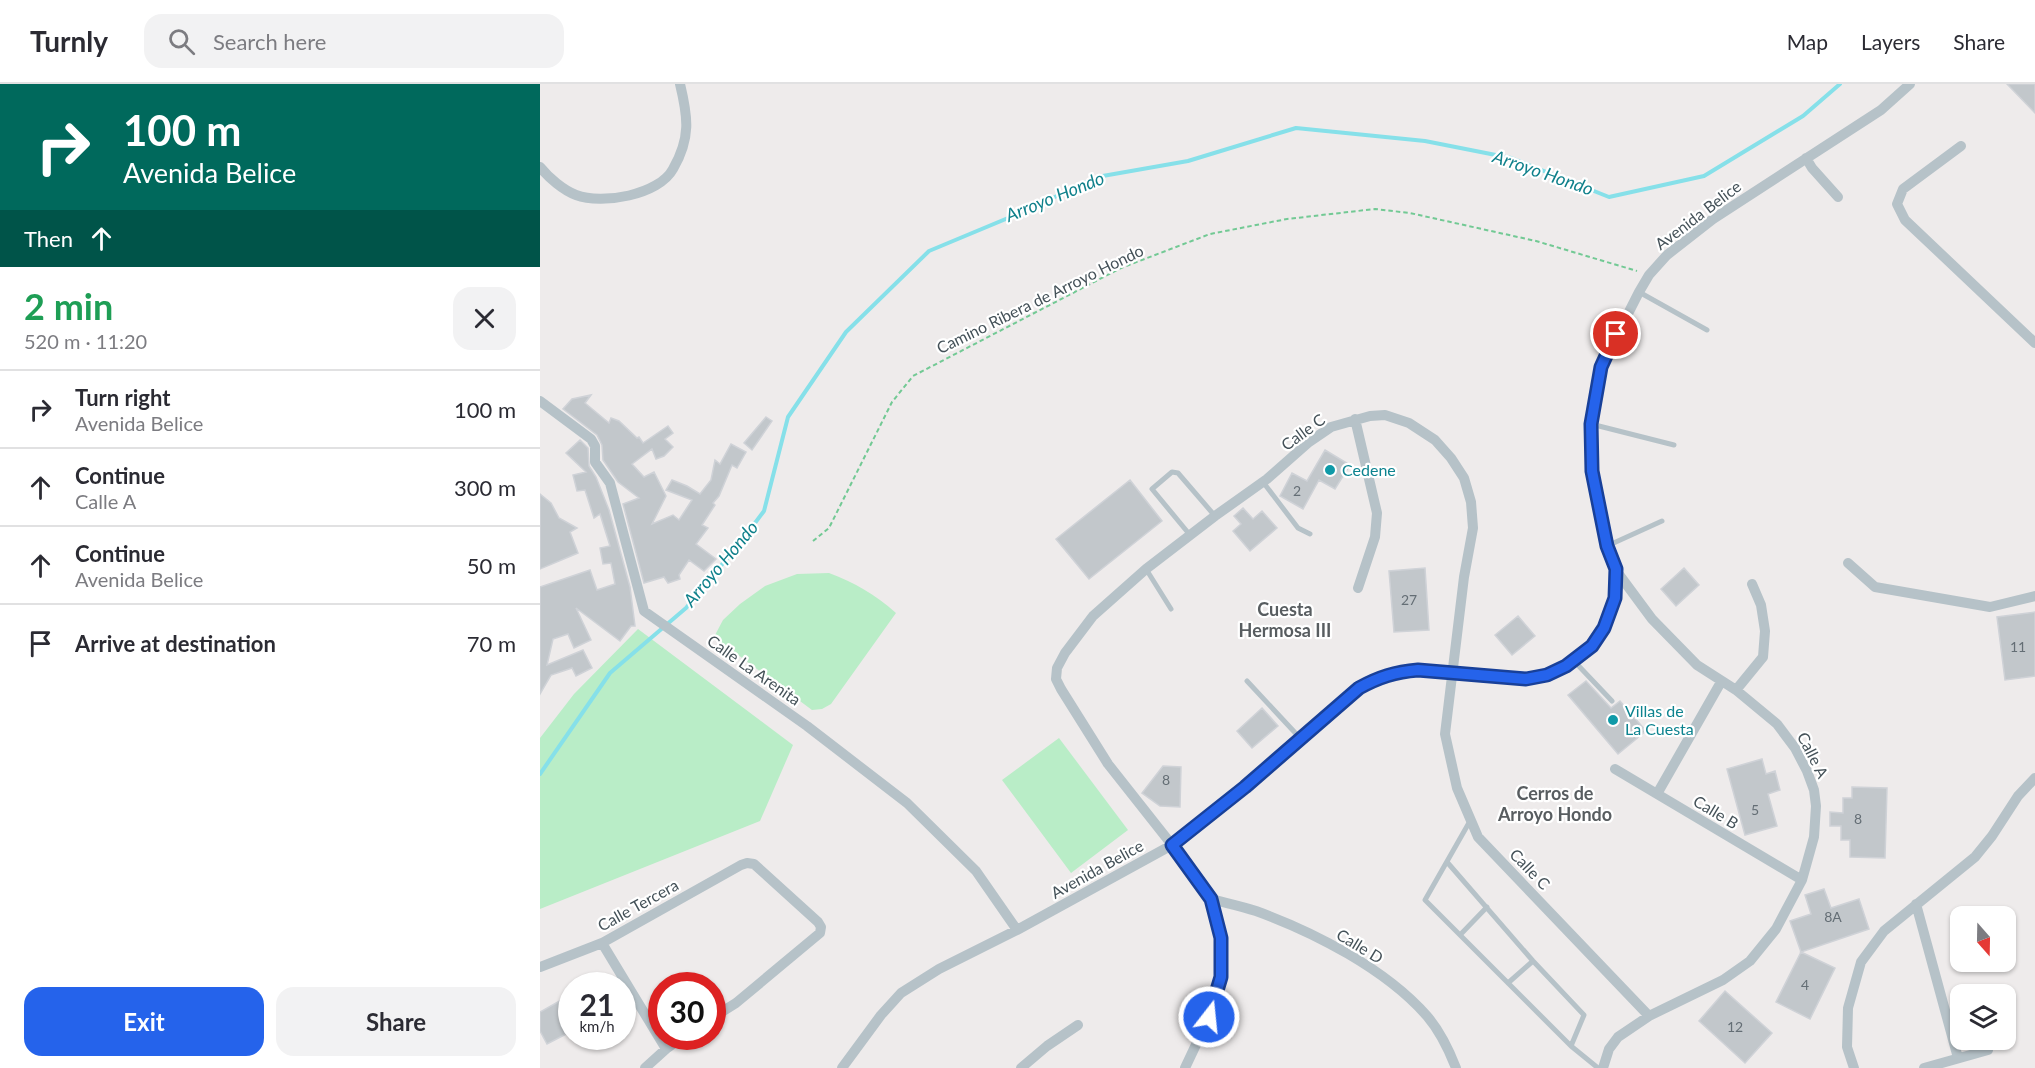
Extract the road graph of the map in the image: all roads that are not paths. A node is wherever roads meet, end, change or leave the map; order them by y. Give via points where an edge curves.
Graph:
1 (680, 84) edge
2 (1910, 84) edge
3 (1961, 146) dead end
4 (1806, 158) junction
5 (540, 167) edge
6 (1838, 196) dead end
7 (1639, 291) junction
8 (1707, 330) dead end
9 (2035, 343) edge
10 (540, 401) edge
11 (1355, 419) junction
12 (1591, 424) junction
13 (1674, 445) dead end
14 (1592, 471) joint
15 (1263, 482) junction
16 (1215, 516) junction
17 (1662, 521) dead end
18 (1310, 534) dead end
19 (1190, 535) junction
20 (1607, 546) junction
21 (1848, 563) dead end
22 (1146, 569) junction
23 (1616, 569) junction
24 (1752, 584) dead end
25 (1358, 588) dead end
26 (2035, 596) edge
27 (1171, 609) dead end
28 (1574, 660) junction
29 (1452, 674) junction
30 (1247, 681) dead end
31 (1721, 682) junction
32 (1736, 690) junction
33 (1612, 701) dead end
34 (1300, 738) junction
35 (1615, 769) dead end
36 (2035, 778) edge
37 (1657, 794) junction
38 (1471, 820) junction
39 (1172, 845) junction
40 (1447, 862) junction
41 (1802, 880) junction
42 (1211, 899) junction
43 (1916, 904) junction
44 (1487, 907) junction
45 (1017, 930) junction
46 (1460, 935) junction
47 (602, 944) junction
48 (1533, 961) junction
49 (540, 967) edge
50 (1508, 983) junction
51 (726, 1009) edge
52 (1650, 1016) junction
53 (648, 1019) edge
54 (1078, 1025) dead end
55 (1571, 1046) junction
56 (664, 1050) edge
57 (1988, 1050) dead end
58 (1958, 1058) junction
59 (645, 1068) edge
60 (842, 1068) edge
61 (1020, 1068) edge
62 (1185, 1068) edge
63 (1456, 1068) edge
64 (1598, 1068) edge
65 (1604, 1068) edge
66 (1854, 1068) edge
67 (1924, 1068) edge

1 - 5 street via 687,111 685,139 672,171 652,188 602,200 575,195
2 - 4 street, Avenida Belice via 1881,111
3 - 9 street via 1903,189 1897,204 1905,220
4 - 6 street
4 - 7 street, Avenida Belice via 1713,219 1667,255
7 - 8 lane
7 - 12 street, Avenida Belice via 1601,367
10 - 45 street, Calle La Arenita via 595,446 595,462 610,483 644,611 807,726 907,803 976,871
11 - 15 street, Calle C via 1330,426
11 - 25 street via 1377,513 1375,537
11 - 29 street, Calle C via 1386,415 1409,423 1435,440 1464,478 1473,528
12 - 13 lane
12 - 14 street, Avenida Belice
14 - 20 street, Calle A
15 - 16 street, Calle C
15 - 18 lane via 1298,528
16 - 19 street, Calle C
16 - 19 lane via 1172,471 1152,489
17 - 20 lane
19 - 22 street, Calle C
20 - 23 street, Calle A
21 - 26 street via 1875,587 1990,607
22 - 27 lane
22 - 39 street, Calle C via 1093,616 1065,652 1056,679 1108,764
23 - 28 street, Avenida Belice via 1615,598 1604,628 1592,646
23 - 31 street, Calle A via 1652,619 1697,665
24 - 32 street via 1761,605 1765,631 1763,657
28 - 29 street, Avenida Belice via 1547,675 1526,679
28 - 33 lane
29 - 34 street, Avenida Belice via 1418,670 1379,677 1359,688
29 - 38 street, Calle C via 1445,734 1457,788
30 - 34 lane
31 - 32 street, Calle A
31 - 37 street
32 - 41 street, Calle A via 1777,724 1795,748 1814,789 1814,837
34 - 39 street, Avenida Belice
35 - 37 street, Calle B
36 - 43 street via 1975,857
37 - 41 street, Calle B
38 - 40 lane
38 - 52 street, Calle C via 1478,837
39 - 42 street, Calle C
39 - 45 street, Avenida Belice
40 - 44 lane
40 - 46 lane via 1425,900
41 - 52 street, Calle A via 1776,929 1750,961 1723,980
42 - 62 street, Calle C via 1221,938 1221,977 1209,1017
42 - 63 street, Calle D via 1254,910 1310,933 1373,970 1428,1017
43 - 58 street
43 - 66 street via 1884,931 1861,962 1848,1008 1847,1047
44 - 46 lane
44 - 48 lane
45 - 60 street, Avenida Belice via 901,993
46 - 50 lane
47 - 49 street, Calle Tercera
47 - 51 street, Calle Tercera via 747,862 754,864 818,922 820,933
47 - 53 street
48 - 50 lane
48 - 55 lane via 1584,1015
50 - 55 lane
52 - 65 street, Calle A via 1618,1037 1609,1049
54 - 61 street
55 - 64 lane
56 - 59 street
57 - 58 street
58 - 67 street

